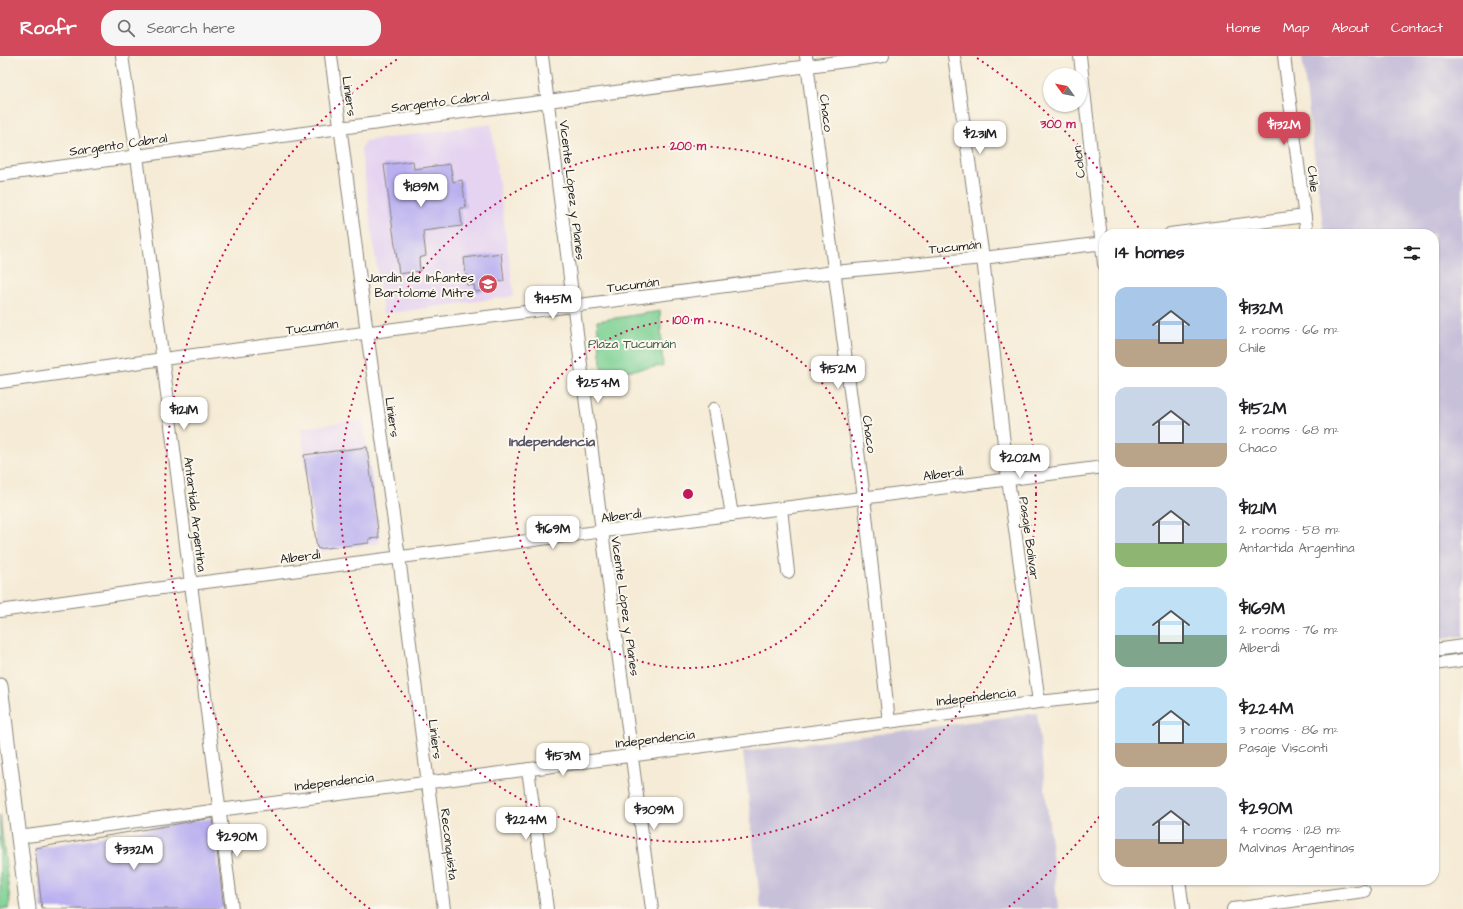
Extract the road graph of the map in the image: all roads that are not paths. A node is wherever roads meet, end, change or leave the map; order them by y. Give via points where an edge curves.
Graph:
1 (122, 56) edge
2 (331, 56) edge
3 (542, 56) edge
4 (883, 56) edge
5 (954, 56) edge
6 (1080, 56) edge
7 (1284, 56) edge
8 (806, 61) edge
9 (548, 101) junction
10 (340, 128) junction
11 (137, 156) junction
12 (0, 175) edge
13 (1305, 216) junction
14 (1101, 229) edge
15 (1220, 229) edge
16 (1306, 229) edge
17 (1099, 244) edge
18 (983, 258) junction
19 (834, 272) junction
20 (574, 306) junction
21 (367, 333) junction
22 (163, 359) junction
23 (0, 382) edge
24 (714, 409) dead end
25 (1099, 468) edge
26 (1008, 479) junction
27 (864, 498) junction
28 (781, 508) junction
29 (732, 515) junction
30 (602, 531) junction
31 (399, 558) junction
32 (788, 572) dead end
33 (190, 584) junction
34 (0, 611) edge
35 (1463, 646) edge
36 (1439, 649) edge
37 (1463, 660) edge
38 (1439, 663) edge
39 (0, 686) edge
40 (1099, 696) edge
41 (1040, 702) junction
42 (889, 722) junction
43 (4, 748) edge
44 (632, 755) junction
45 (528, 769) junction
46 (428, 782) junction
47 (219, 810) junction
48 (20, 837) junction
49 (1180, 885) edge
50 (1364, 891) dead end
51 (28, 909) edge
52 (232, 909) edge
53 (444, 909) edge
54 (547, 909) edge
55 (652, 909) edge
56 (1183, 909) edge
57 (1233, 909) edge

1 - 11 street, Antartida Argentina
2 - 10 street, Liniers
3 - 9 street, Vicente López y Planes
4 - 8 street, Sargento Cabral
5 - 18 street, Pasaje Bolivar
6 - 14 street, Colon
7 - 13 street, Chile
8 - 9 street, Sargento Cabral
8 - 19 street, Chaco
9 - 10 street, Sargento Cabral
9 - 20 street, Vicente López y Planes
10 - 11 street, Sargento Cabral
10 - 21 street, Liniers
11 - 12 street, Sargento Cabral
11 - 22 street, Antartida Argentina
13 - 15 street
13 - 16 street, Chile
17 - 18 street, Tucumán
18 - 19 street, Tucumán
18 - 26 street, Pasaje Bolivar
19 - 20 street, Tucumán
19 - 27 street, Chaco
20 - 21 street, Tucumán
20 - 30 street, Vicente López y Planes
21 - 22 street, Tucumán
21 - 31 street, Liniers
22 - 23 street, Tucumán
22 - 33 street, Antartida Argentina
24 - 29 street
25 - 26 street, Alberdi
26 - 27 street, Alberdi
26 - 41 street, Pasaje Bolivar
27 - 28 street, Alberdi
27 - 42 street, Chaco
28 - 29 street, Alberdi
28 - 32 street
29 - 30 street, Alberdi
30 - 31 street, Alberdi
30 - 44 street, Vicente López y Planes
31 - 33 street, Alberdi
31 - 46 street, Liniers
33 - 34 street, Alberdi
33 - 47 street, Antartida Argentina
35 - 36 street
37 - 38 street
39 - 43 main road
40 - 41 street, Independencia
41 - 42 street, Independencia
42 - 44 street, Independencia
43 - 48 main road
44 - 45 street, Independencia
44 - 55 street, Vicente López y Planes
45 - 46 street, Independencia
45 - 54 street
46 - 47 street, Independencia
46 - 53 street, Reconquista
47 - 48 street, Independencia
47 - 52 street, Antartida Argentina
48 - 51 main road
49 - 56 street
50 - 57 street

